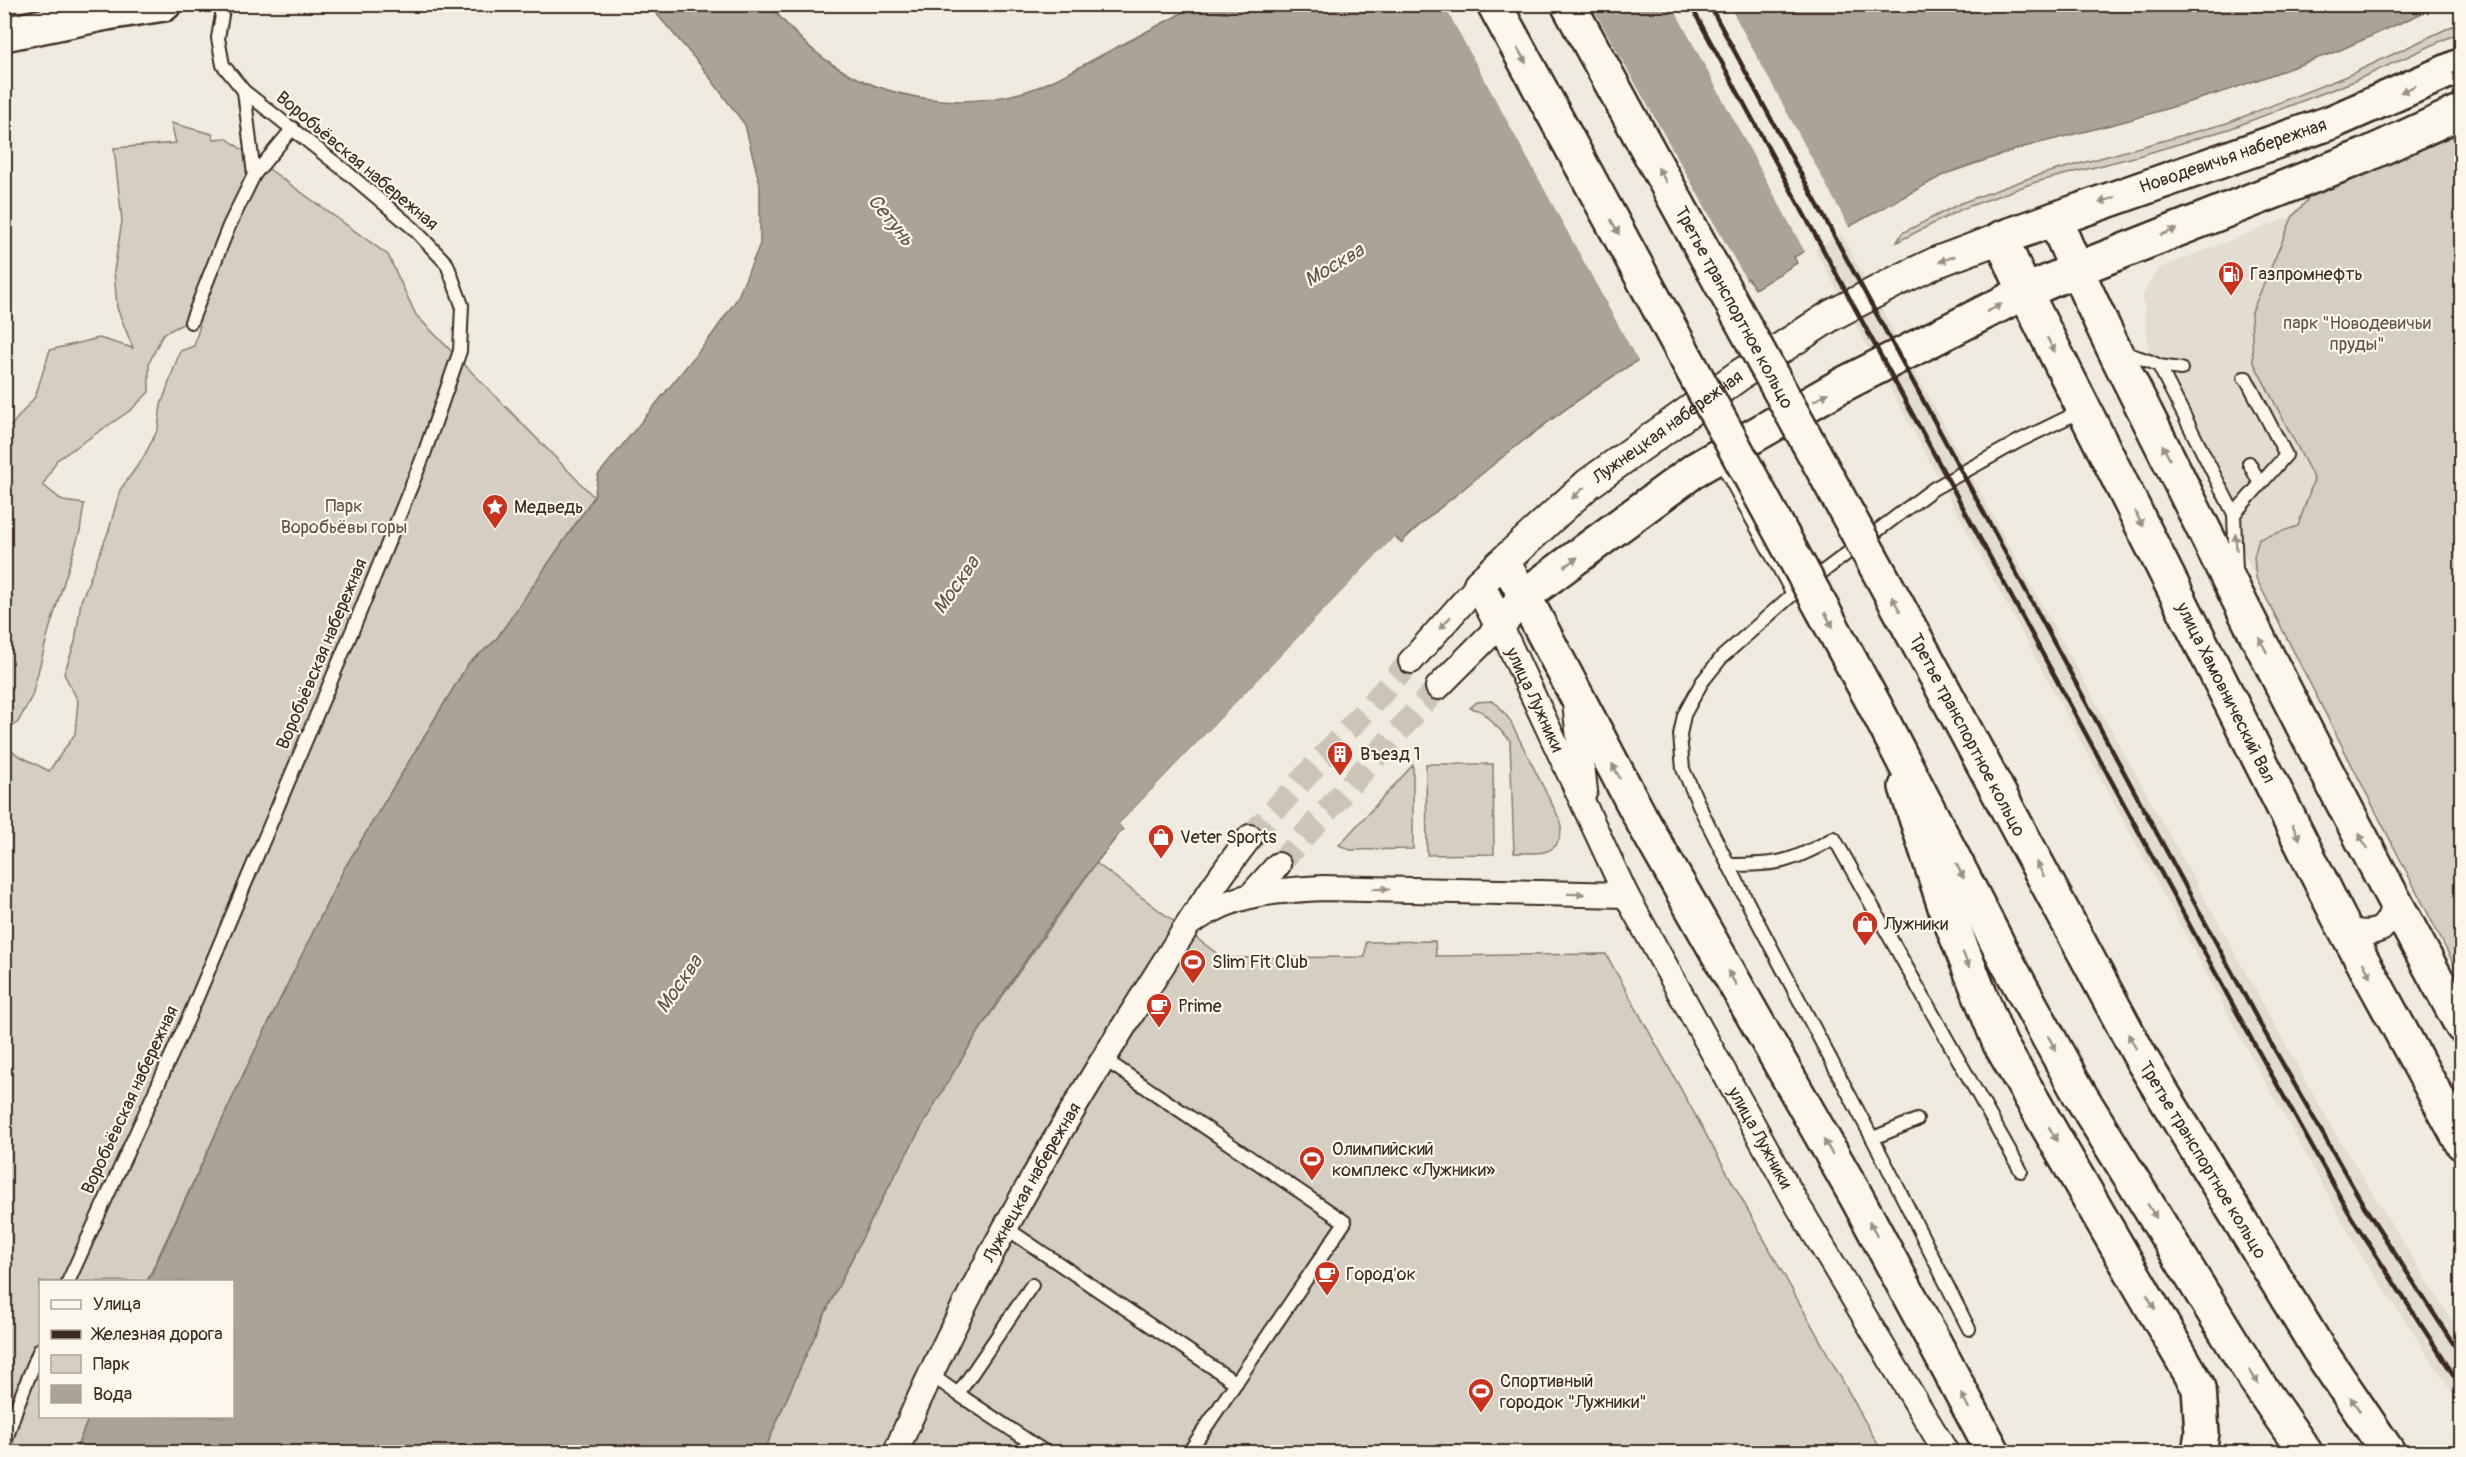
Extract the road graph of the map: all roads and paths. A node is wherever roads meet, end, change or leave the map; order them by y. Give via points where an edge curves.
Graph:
1 (164, 4) edge
2 (224, 4) edge
3 (1494, 4) edge
4 (1568, 4) edge
5 (4, 34) edge
6 (2462, 65) edge
7 (244, 91) junction
8 (2462, 111) edge
9 (293, 128) junction
10 (254, 175) junction
11 (2055, 219) junction
12 (2001, 238) junction
13 (2076, 270) junction
14 (2025, 292) junction
15 (191, 322) dead end
16 (2111, 342) junction
17 (2159, 366) junction
18 (2181, 369) dead end
19 (2244, 378) dead end
20 (2084, 410) junction
21 (1718, 456) junction
22 (2249, 463) dead end
23 (2260, 484) junction
24 (2234, 514) junction
25 (1504, 561) junction
26 (1479, 584) junction
27 (1793, 594) junction
28 (1524, 597) junction
29 (2240, 600) junction
30 (1500, 625) junction
31 (1411, 661) tunnel mouth
32 (1438, 687) tunnel mouth
33 (1573, 689) junction
34 (1886, 726) junction
35 (1588, 814) junction
36 (1250, 837) tunnel mouth
37 (1278, 865) tunnel mouth
38 (1728, 865) junction
39 (1252, 894) junction
40 (2390, 894) junction
41 (1626, 895) junction
42 (2339, 918) junction
43 (1188, 924) junction
44 (2462, 1026) edge
45 (1104, 1059) junction
46 (1975, 1089) junction
47 (1963, 1096) dead end
48 (1917, 1120) dead end
49 (1873, 1138) junction
50 (2462, 1143) edge
51 (2021, 1171) dead end
52 (1006, 1228) junction
53 (68, 1280) edge
54 (1032, 1285) dead end
55 (1969, 1329) dead end
56 (39, 1351) edge
57 (930, 1374) junction
58 (1236, 1383) junction
59 (958, 1394) junction
60 (4, 1446) edge
61 (896, 1452) edge
62 (1045, 1452) edge
63 (1189, 1452) edge
64 (1946, 1452) edge
65 (1993, 1452) edge
66 (2199, 1452) edge
67 (2305, 1452) edge
68 (2388, 1452) edge

1 - 5 main road
2 - 7 lane, Воробьёвская набережная via 218,38 223,65
3 -> 34 main road, bridge
68 -> 4 main road, Третье транспортное кольцо, bridge via 2317,1347 2141,1058
6 -> 11 main road, Новодевичья набережная via 2332,122
7 - 9 lane, Воробьёвская набережная
7 - 10 lane
13 -> 8 main road via 2364,156
9 - 10 lane
9 - 53 lane, Воробьёвская набережная via 414,229 447,264 462,305 460,351 423,457 355,624 188,1019
10 - 15 lane
11 - 12 main road, Новодевичья набережная
11 - 13 main road
12 - 14 main road, улица Хамовнический Вал
12 -> 25 street, Лужнецкая набережная via 1897,281 1802,334 1588,484
13 - 14 main road
13 - 16 main road
14 -> 20 main road, улица Хамовнический Вал
21 -> 14 main road via 1842,385
16 - 17 lane via 2122,352
29 -> 16 main road
17 - 18 lane
17 - 24 lane
19 - 23 lane via 2286,455
20 - 27 lane via 1933,489
20 -> 42 main road, улица Хамовнический Вал
21 - 27 lane
28 -> 21 main road
22 - 23 lane
23 - 24 lane
29 -> 24 lane
25 - 26 street, Лужнецкая набережная
25 - 28 street
26 - 30 street, улица Лужники
26 -> 31 street, Лужнецкая набережная
27 - 38 lane via 1722,657 1702,682 1684,715 1680,735 1683,769
28 - 30 street
28 - 33 main road
40 -> 29 main road
30 - 32 street
30 - 35 street, улица Лужники
33 - 35 street, улица Лужники
65 -> 33 main road via 1857,1198 1643,822
34 -> 66 main road via 1946,910 2000,1044 2199,1388
34 -> 67 main road via 2080,1095 2258,1384
35 - 41 street, улица Лужники
36 - 43 street, Лужнецкая набережная
37 - 39 street, Лужнецкая набережная
38 - 46 lane via 1783,863 1834,838
38 - 49 lane
39 -> 41 street via 1323,888
39 - 43 street, Лужнецкая набережная via 1233,899
40 - 42 street via 2392,912 2381,928 2363,934 2345,926
40 - 44 main road
41 - 64 street, улица Лужники via 1798,1206
42 -> 50 main road, улица Хамовнический Вал
43 - 45 street, Лужнецкая набережная
45 - 52 street, Лужнецкая набережная
45 - 58 lane via 1345,1222
46 - 47 lane
46 - 51 lane
48 - 49 lane
49 - 55 lane
52 - 57 street, Лужнецкая набережная
52 - 58 lane
54 - 59 lane
56 - 60 lane
57 - 59 lane
57 - 61 street, Лужнецкая набережная
58 - 63 lane
59 - 62 lane

